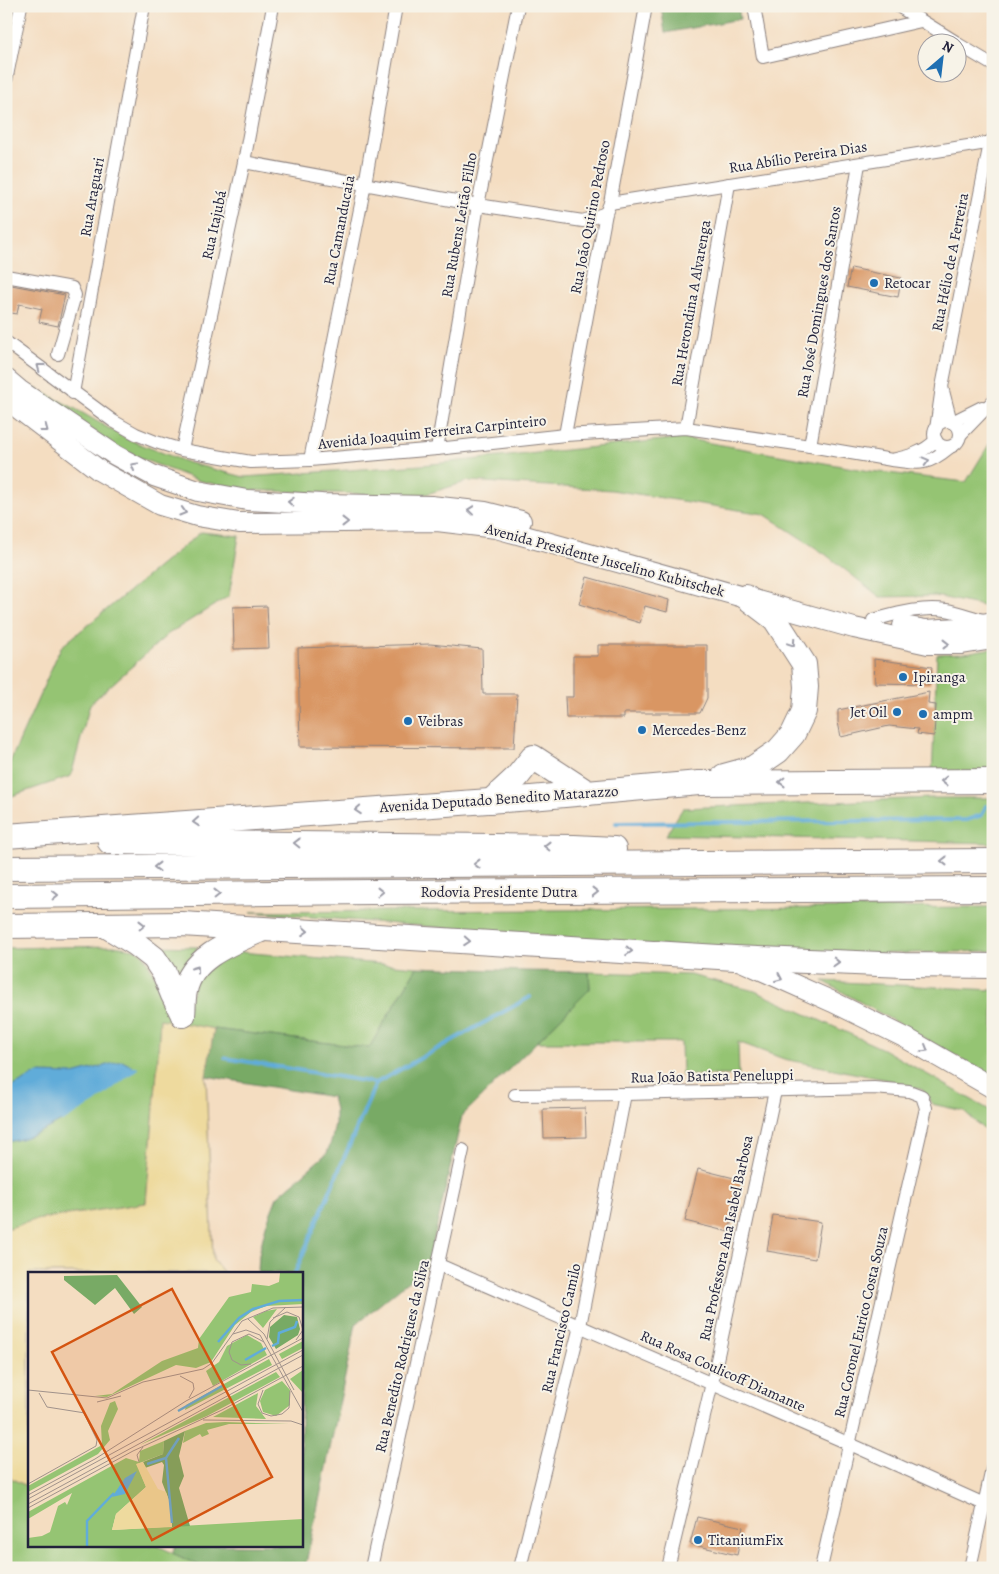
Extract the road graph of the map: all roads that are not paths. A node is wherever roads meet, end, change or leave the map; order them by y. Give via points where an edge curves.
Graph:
1 (21, 6) edge
2 (144, 6) edge
3 (273, 6) edge
4 (396, 6) edge
5 (518, 6) edge
6 (646, 6) edge
7 (754, 6) edge
8 (898, 6) edge
9 (922, 21) junction
10 (939, 32) edge
11 (966, 49) edge
12 (993, 65) edge
13 (6, 81) edge
14 (992, 141) edge
15 (244, 162) junction
16 (859, 164) junction
17 (365, 184) junction
18 (729, 184) junction
19 (478, 205) junction
20 (608, 208) junction
21 (6, 276) edge
22 (6, 342) edge
23 (58, 354) dead end
24 (6, 379) edge
25 (942, 387) junction
26 (73, 393) junction
27 (6, 399) edge
28 (993, 401) edge
29 (952, 422) junction
30 (686, 428) junction
31 (960, 434) junction
32 (565, 435) junction
33 (936, 435) junction
34 (810, 446) junction
35 (950, 447) junction
36 (182, 450) junction
37 (437, 450) junction
38 (310, 460) junction
39 (892, 460) junction
40 (746, 597) junction
41 (992, 628) edge
42 (993, 780) edge
43 (699, 783) junction
44 (588, 793) junction
45 (490, 801) junction
46 (6, 836) edge
47 (6, 843) edge
48 (993, 861) edge
49 (840, 862) junction
50 (6, 868) edge
51 (993, 889) edge
52 (6, 896) edge
53 (105, 925) junction
54 (6, 926) edge
55 (265, 928) junction
56 (735, 958) junction
57 (993, 966) edge
58 (993, 1088) edge
59 (775, 1091) junction
60 (909, 1091) joint
61 (625, 1094) junction
62 (515, 1095) dead end
63 (463, 1150) dead end
64 (439, 1265) junction
65 (580, 1326) junction
66 (712, 1383) junction
67 (850, 1444) junction
68 (993, 1464) edge
69 (988, 1506) edge
70 (371, 1568) edge
71 (520, 1568) edge
72 (668, 1568) edge
73 (821, 1568) edge
74 (970, 1568) edge

1 - 13 street
2 - 26 street, Rua Araguari
3 - 15 street, Rua Itajubá
4 - 17 street, Rua Camanducaia
5 - 19 street, Rua Rubens Leitão Filho
6 - 20 street, Rua João Quirino Pedroso
7 - 9 street via 763,57
8 - 9 street
9 - 10 street
11 - 12 street
14 - 16 street, Rua Abílio Pereira Dias
14 - 25 street, Rua Hélio de A Ferreira
15 - 17 street, Rua Abílio Pereira Dias
15 - 36 street, Rua Itajubá
16 - 18 street, Rua Abílio Pereira Dias
16 - 34 street, Rua José Domingues dos Santos
17 - 19 street, Rua Abílio Pereira Dias
17 - 38 street, Rua Camanducaia
18 - 20 street, Rua Abílio Pereira Dias
18 - 30 street, Rua Herondina A Alvarenga
19 - 20 street, Rua Abílio Pereira Dias via 583,221
19 - 37 street, Rua Rubens Leitão Filho
20 - 32 street, Rua João Quirino Pedroso
21 - 23 street via 72,288 75,295
26 -> 22 street, Avenida Joaquim Ferreira Carpinteiro
41 -> 24 main road, Avenida Presidente Juscelino Kubitschek via 926,630 873,620 485,512 431,506 247,500 198,491 154,476 115,455
25 - 29 street, Rua Hélio de A Ferreira
25 - 33 street, Rua Hélio de A Ferreira
26 - 36 street, Avenida Joaquim Ferreira Carpinteiro via 136,434
27 -> 40 main road, Avenida Presidente Juscelino Kubitschek via 100,471 160,505 197,516 239,523 437,521 496,528
28 - 29 street
28 - 31 street
29 - 31 street via 958,426
29 - 33 street via 944,422
30 - 32 street, Avenida Joaquim Ferreira Carpinteiro
30 - 34 street, Avenida Joaquim Ferreira Carpinteiro
31 - 35 street via 957,443
32 - 37 street, Avenida Joaquim Ferreira Carpinteiro
33 - 35 street via 942,446
33 - 39 street, Avenida Joaquim Ferreira Carpinteiro via 928,448
34 - 39 street, Avenida Joaquim Ferreira Carpinteiro
39 -> 35 street, Avenida Joaquim Ferreira Carpinteiro via 919,464 935,459
36 - 38 street, Avenida Joaquim Ferreira Carpinteiro via 251,462
37 - 38 street, Avenida Joaquim Ferreira Carpinteiro
40 -> 41 main road, Avenida Presidente Juscelino Kubitschek via 854,628 928,644 962,644
40 -> 43 highway via 775,619 804,664 804,711 793,734 778,751 753,768
42 -> 43 highway, Avenida Deputado Benedito Matarazzo
43 - 44 highway, Avenida Deputado Benedito Matarazzo
44 - 45 highway, Avenida Deputado Benedito Matarazzo
44 - 45 highway via 533,758
45 -> 46 highway, Avenida Deputado Benedito Matarazzo
49 -> 47 highway via 574,846
48 -> 49 highway, Rodovia Presidente Dutra
49 -> 50 highway, Rodovia Presidente Dutra
52 -> 51 highway, Rodovia Presidente Dutra
53 - 54 highway
53 -> 55 highway
53 -> 55 highway via 154,958 183,1015 185,990 198,965 227,946
55 -> 56 highway
56 -> 57 highway
56 -> 58 main road via 898,1034
59 - 60 street, Rua João Batista Peneluppi via 874,1088
59 - 61 street, Rua João Batista Peneluppi
59 - 66 street, Rua Professora Ana Isabel Barbosa
60 - 67 street, Rua Coronel Eurico Costa Souza via 922,1096 926,1108
61 - 62 street, Rua João Batista Peneluppi
61 - 65 street, Rua Francisco Camilo
63 - 64 street, Rua Benedito Rodrigues da Silva
64 - 65 street, Rua Rosa Coulicoff Diamante
64 - 70 street, Rua Benedito Rodrigues da Silva
65 - 66 street, Rua Rosa Coulicoff Diamante
65 - 71 street, Rua Francisco Camilo
66 - 67 street, Rua Rosa Coulicoff Diamante
66 - 72 street, Rua Professora Ana Isabel Barbosa
67 - 69 street, Rua Rosa Coulicoff Diamante
67 - 73 street, Rua Coronel Eurico Costa Souza
68 - 69 street
69 - 74 street

